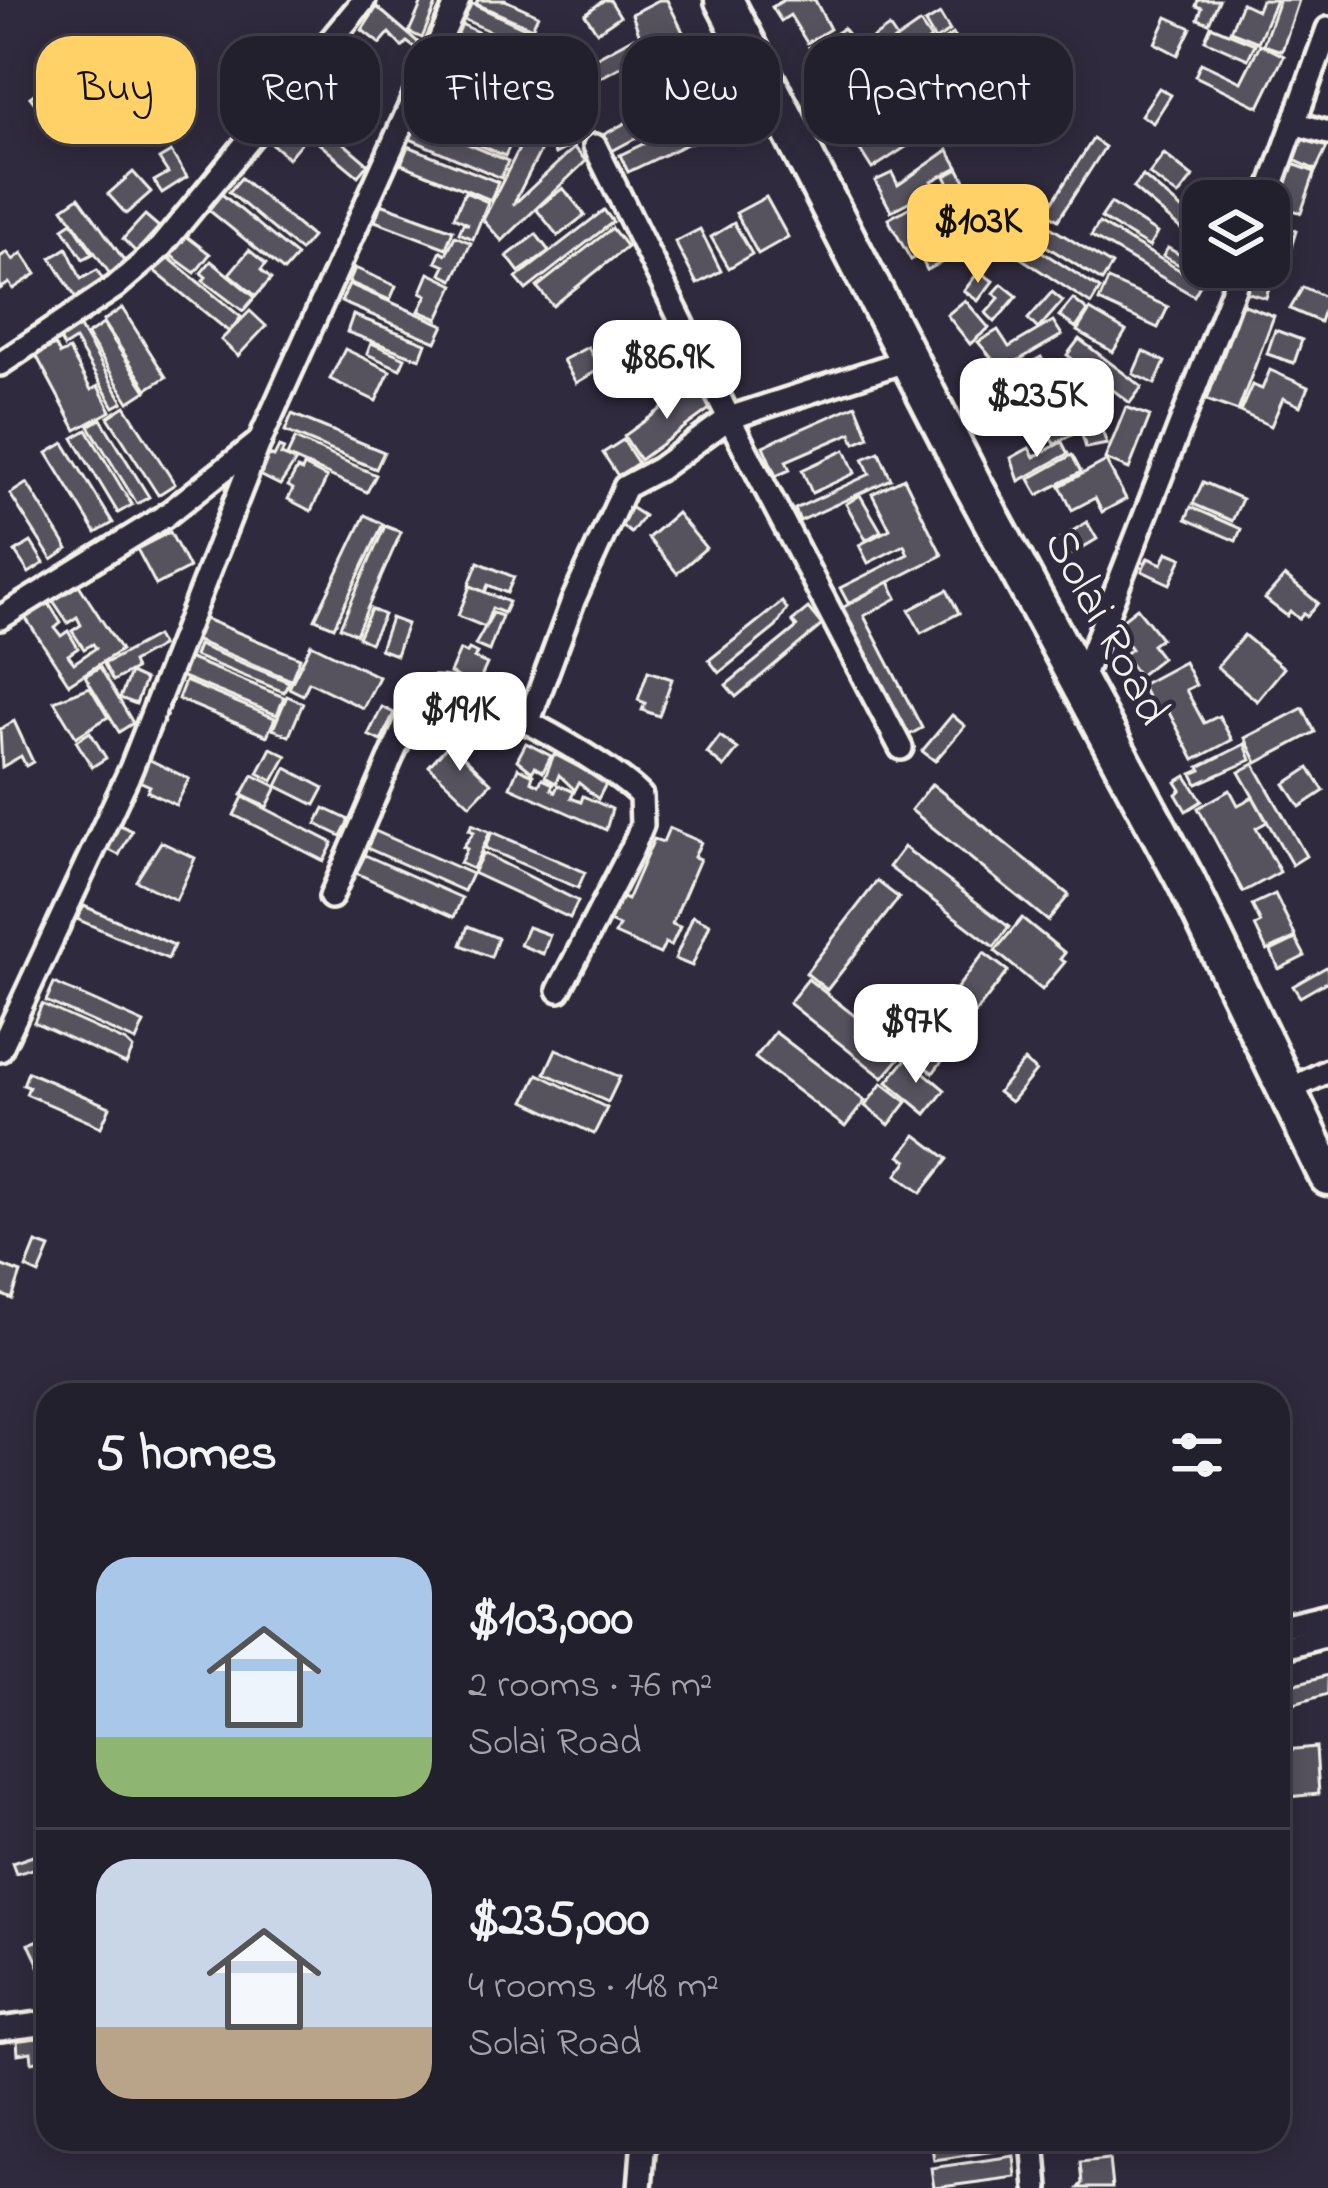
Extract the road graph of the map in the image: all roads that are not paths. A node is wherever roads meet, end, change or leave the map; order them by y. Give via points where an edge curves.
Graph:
1 (364, 0) edge
2 (458, 0) edge
3 (724, 0) edge
4 (1328, 29) edge
5 (1294, 123) junction
6 (1328, 133) edge
7 (595, 146) dead end
8 (1273, 180) edge
9 (1234, 288) edge
10 (908, 360) junction
11 (0, 364) edge
12 (728, 418) junction
13 (260, 440) junction
14 (0, 619) edge
15 (1080, 683) junction
16 (528, 722) junction
17 (901, 748) dead end
18 (332, 897) dead end
19 (559, 990) dead end
20 (0, 1050) edge
21 (1328, 1071) edge
22 (1287, 1091) junction
23 (1328, 1176) edge
24 (1328, 1615) edge
25 (1290, 1624) edge
26 (1328, 1635) edge
27 (1290, 1646) edge
28 (36, 2024) edge
29 (0, 2029) edge
30 (643, 2151) edge
31 (1034, 2151) edge
32 (640, 2188) edge
33 (1037, 2188) edge

1 - 11 street via 159,249
2 - 13 street
3 - 10 highway, Solai Road
4 - 5 street
5 - 6 street
5 - 8 street
7 - 12 street
9 - 15 street
10 - 12 street
10 - 15 highway, Solai Road
12 - 16 street via 625,487
12 - 17 street
13 - 14 street via 165,516
13 - 20 street via 131,769
15 - 22 highway, Solai Road
16 - 18 street via 448,688 425,691
16 - 19 street via 641,796 642,825 625,866
21 - 22 street
22 - 23 highway, Solai Road
24 - 25 street
26 - 27 street
28 - 29 street
30 - 32 street
31 - 33 street

